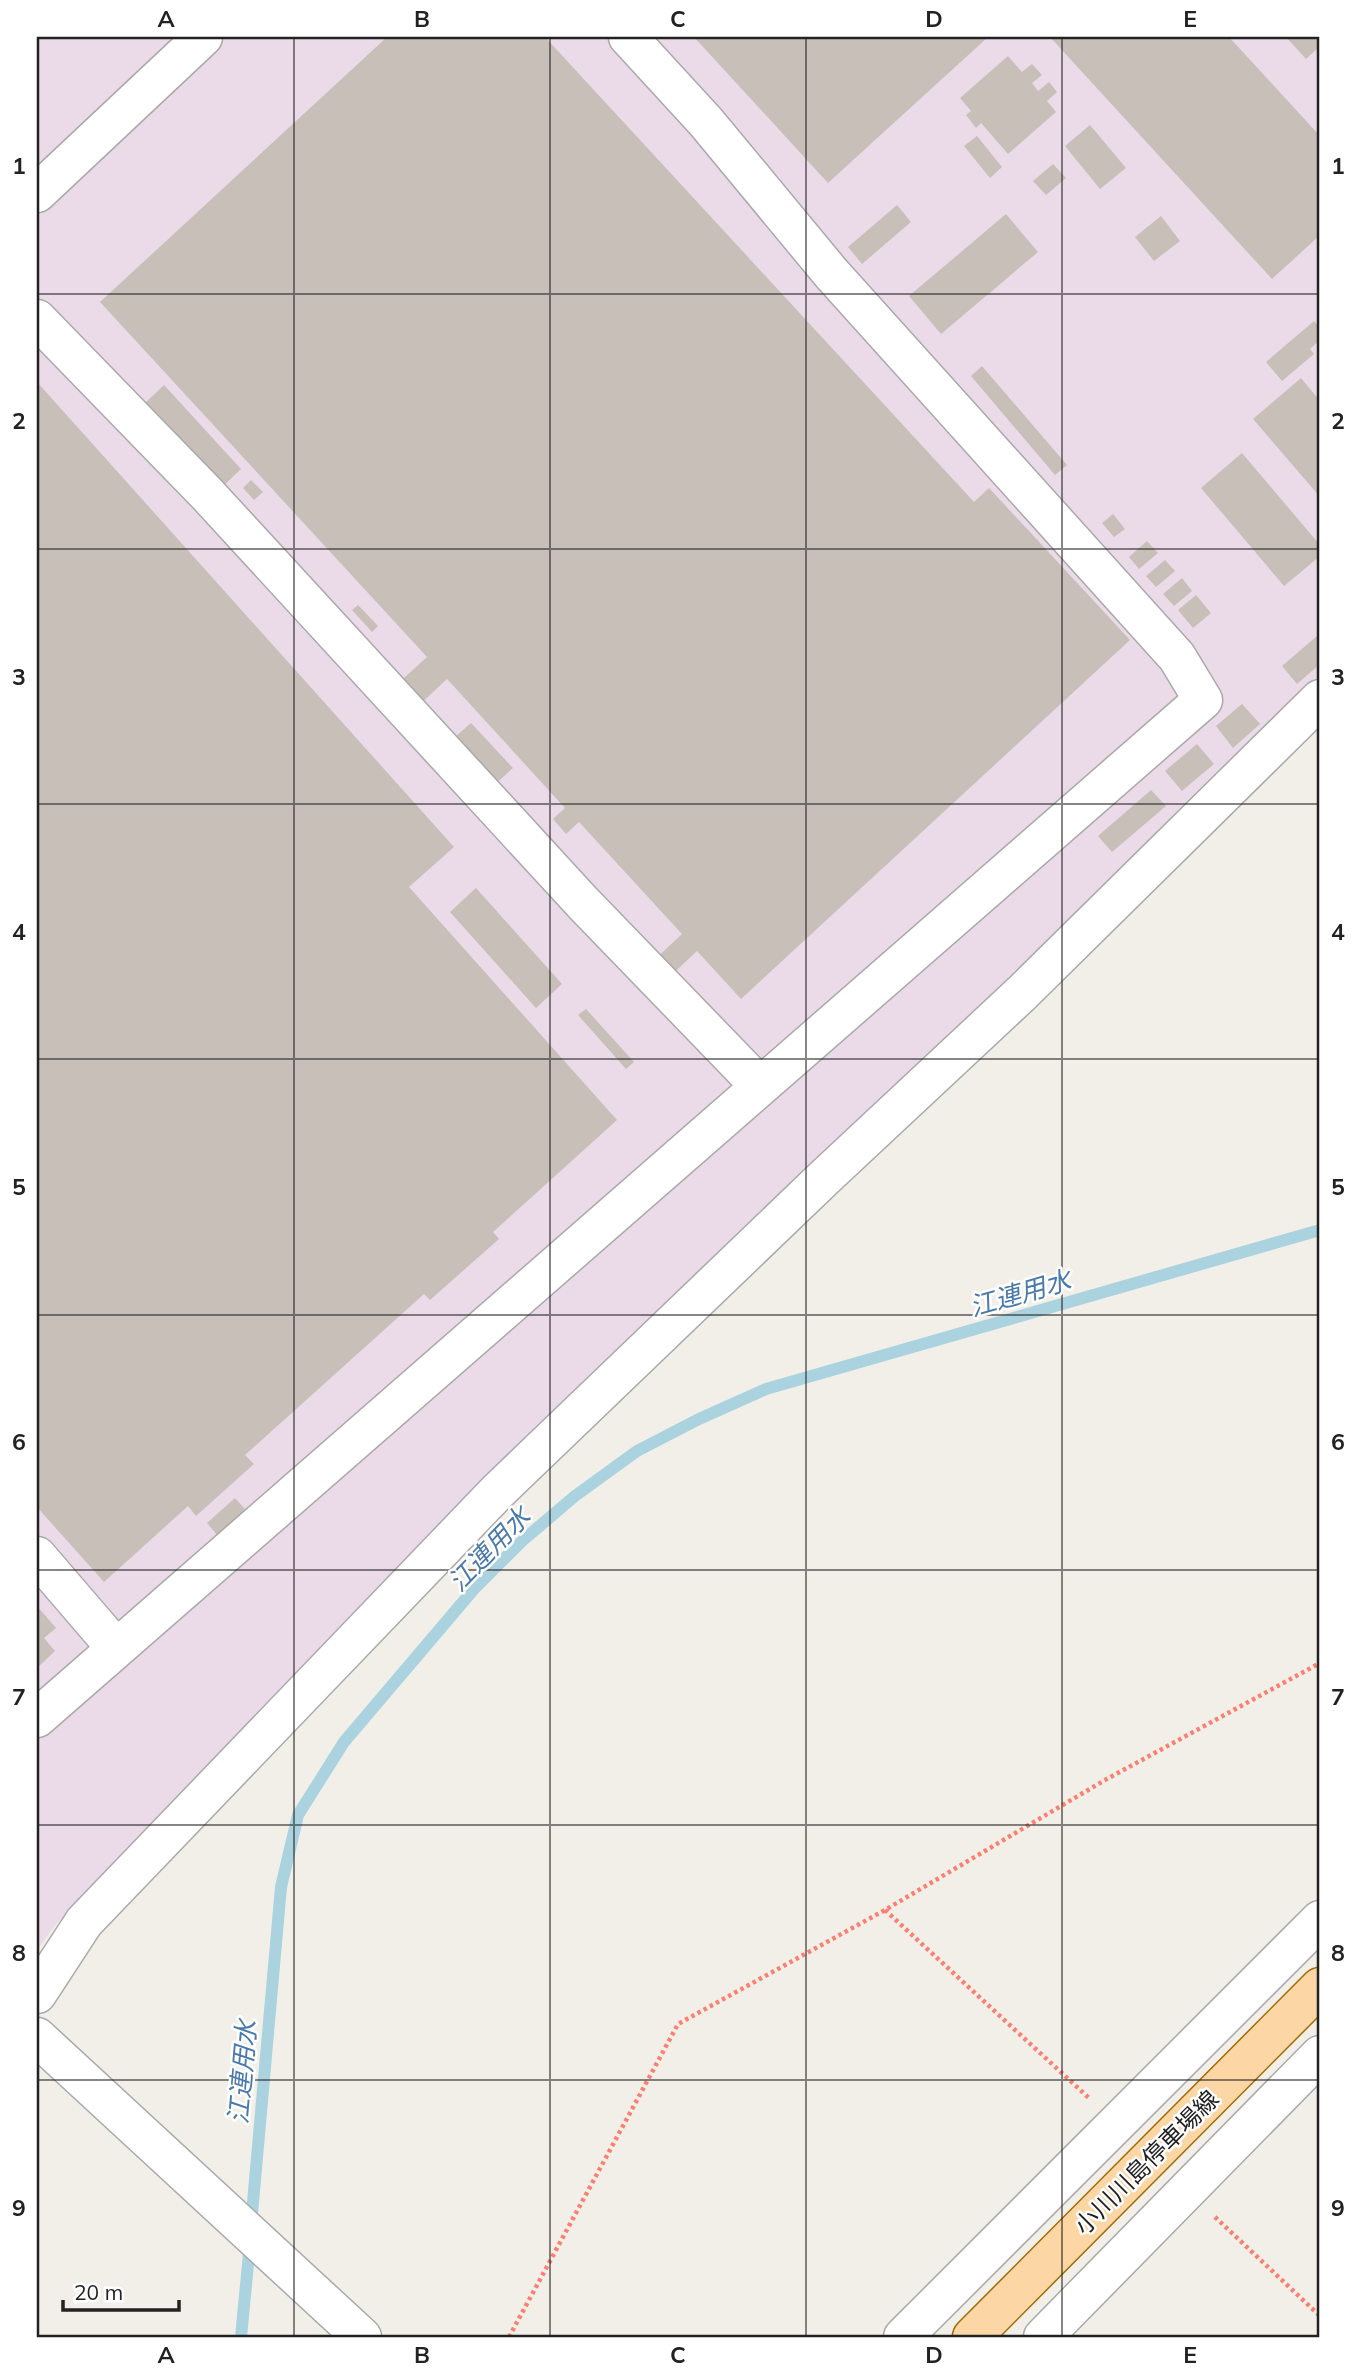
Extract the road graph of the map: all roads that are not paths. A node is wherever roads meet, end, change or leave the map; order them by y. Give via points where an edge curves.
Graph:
1 (204, 37) edge
2 (628, 37) edge
3 (37, 193) edge
4 (37, 318) edge
5 (1320, 699) edge
6 (760, 1086) junction
7 (37, 1556) edge
8 (116, 1648) junction
9 (37, 1718) edge
10 (1320, 1920) edge
11 (1320, 1987) edge
12 (37, 1994) edge
13 (37, 2036) edge
14 (1320, 2055) edge
15 (362, 2337) edge
16 (903, 2337) edge
17 (972, 2337) edge
18 (1043, 2337) edge

1 - 3 street
2 - 6 street via 841,283 1177,657 1203,700
4 - 6 street
5 - 12 street via 1022,993 498,1491 84,1922
6 - 8 street
7 - 8 street
8 - 9 street
10 - 16 street
11 - 17 main road, 小川川島停車場線
13 - 15 street
14 - 18 street

